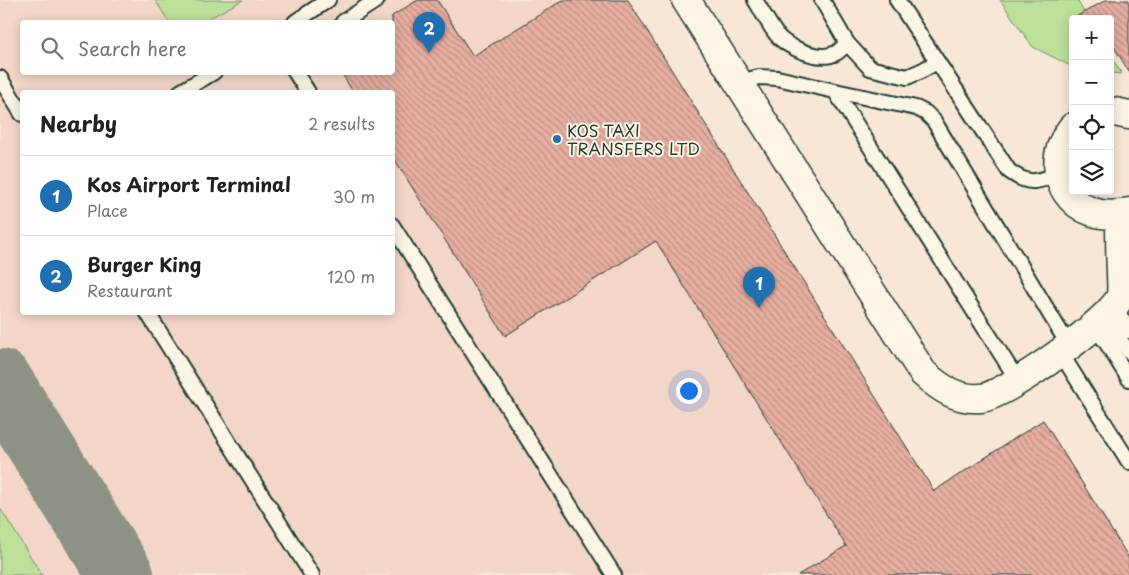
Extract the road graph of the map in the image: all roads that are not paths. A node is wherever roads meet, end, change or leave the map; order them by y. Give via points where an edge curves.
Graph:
1 (328, 0) edge
2 (377, 0) edge
3 (686, 0) edge
4 (755, 0) edge
5 (822, 0) edge
6 (897, 0) edge
7 (298, 20) edge
8 (346, 20) edge
9 (847, 42) junction
10 (936, 62) junction
11 (209, 75) edge
12 (297, 75) edge
13 (0, 78) edge
14 (737, 83) junction
15 (183, 90) edge
16 (307, 90) edge
17 (835, 91) junction
18 (20, 111) edge
19 (1069, 132) edge
20 (1059, 174) junction
21 (1124, 213) edge
22 (395, 230) edge
23 (1111, 312) edge
24 (149, 315) edge
25 (1129, 330) edge
26 (1065, 349) junction
27 (1129, 352) edge
28 (1129, 379) edge
29 (1018, 380) junction
30 (1129, 462) edge
31 (312, 575) edge
32 (614, 575) edge

1 - 7 lane
2 - 8 lane
3 - 14 street
4 - 9 lane via 776,34 795,48 823,56 836,54
5 - 9 lane
6 - 10 lane
9 - 10 lane via 870,68 878,71 907,77
10 - 20 lane via 1009,171 1020,180 1038,182
11 - 15 lane
12 - 16 lane
13 - 18 lane
14 - 17 lane via 759,77 777,78
14 - 29 street via 924,373 940,388 960,396 982,398
17 - 26 lane via 916,108 934,121
17 - 29 lane
19 - 20 street via 1060,147
20 - 21 street via 1063,187 1081,207 1106,215
21 - 23 street via 1121,295
22 - 32 lane
23 - 25 lane via 1122,319
23 - 26 street
23 - 27 lane via 1117,334
23 - 28 lane via 1106,342
24 - 31 lane
26 - 29 street
26 - 30 lane

